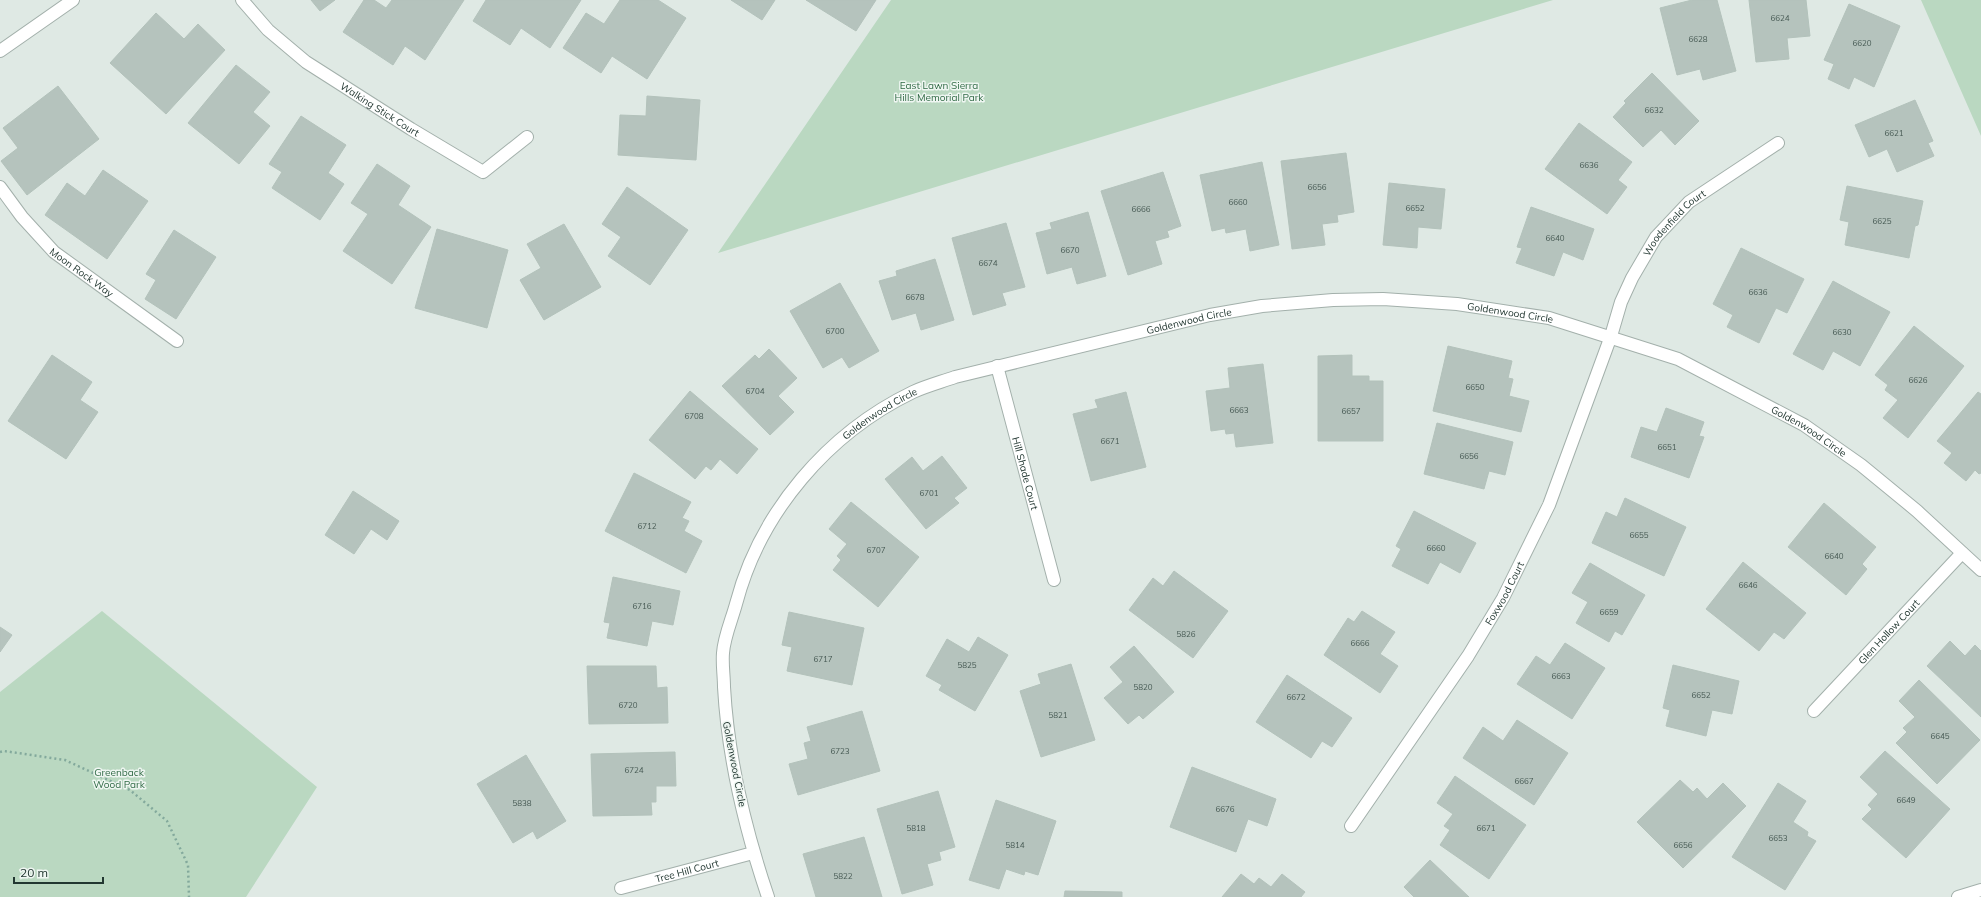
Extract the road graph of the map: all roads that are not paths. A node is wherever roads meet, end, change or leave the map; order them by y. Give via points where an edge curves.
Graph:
1 (73, 0) edge
2 (242, 0) edge
3 (0, 51) edge
4 (527, 136) dead end
5 (1778, 143) dead end
6 (0, 187) edge
7 (1611, 336) junction
8 (178, 341) dead end
9 (997, 366) junction
10 (1962, 552) junction
11 (1981, 570) edge
12 (1054, 580) dead end
13 (1814, 711) dead end
14 (1351, 826) dead end
15 (753, 853) junction
16 (620, 888) dead end
17 (1981, 890) edge
18 (768, 897) edge
19 (1958, 897) edge

1 - 3 street
2 - 4 street, Walking Stick Court via 268,30 306,62 483,172
5 - 7 street, Woodenfield Court via 1689,202 1656,237 1621,302
6 - 8 street, Moon Rock Way via 27,223 54,252
7 - 9 street, Goldenwood Circle via 1549,318 1456,304 1383,299 1333,300 1262,306 1210,315
7 - 10 street, Goldenwood Circle via 1678,359 1804,425 1861,465
7 - 14 street, Foxwood Court via 1549,505 1503,598 1468,656
9 - 12 street, Hill Shade Court
9 - 15 street, Goldenwood Circle via 955,377 914,392 857,427 822,455 780,507 758,546 740,587 723,651 727,726 733,768
10 - 11 street, Goldenwood Circle
10 - 13 street, Glen Hollow Court
15 - 16 street, Tree Hill Court
15 - 18 street, Goldenwood Circle
17 - 19 street

